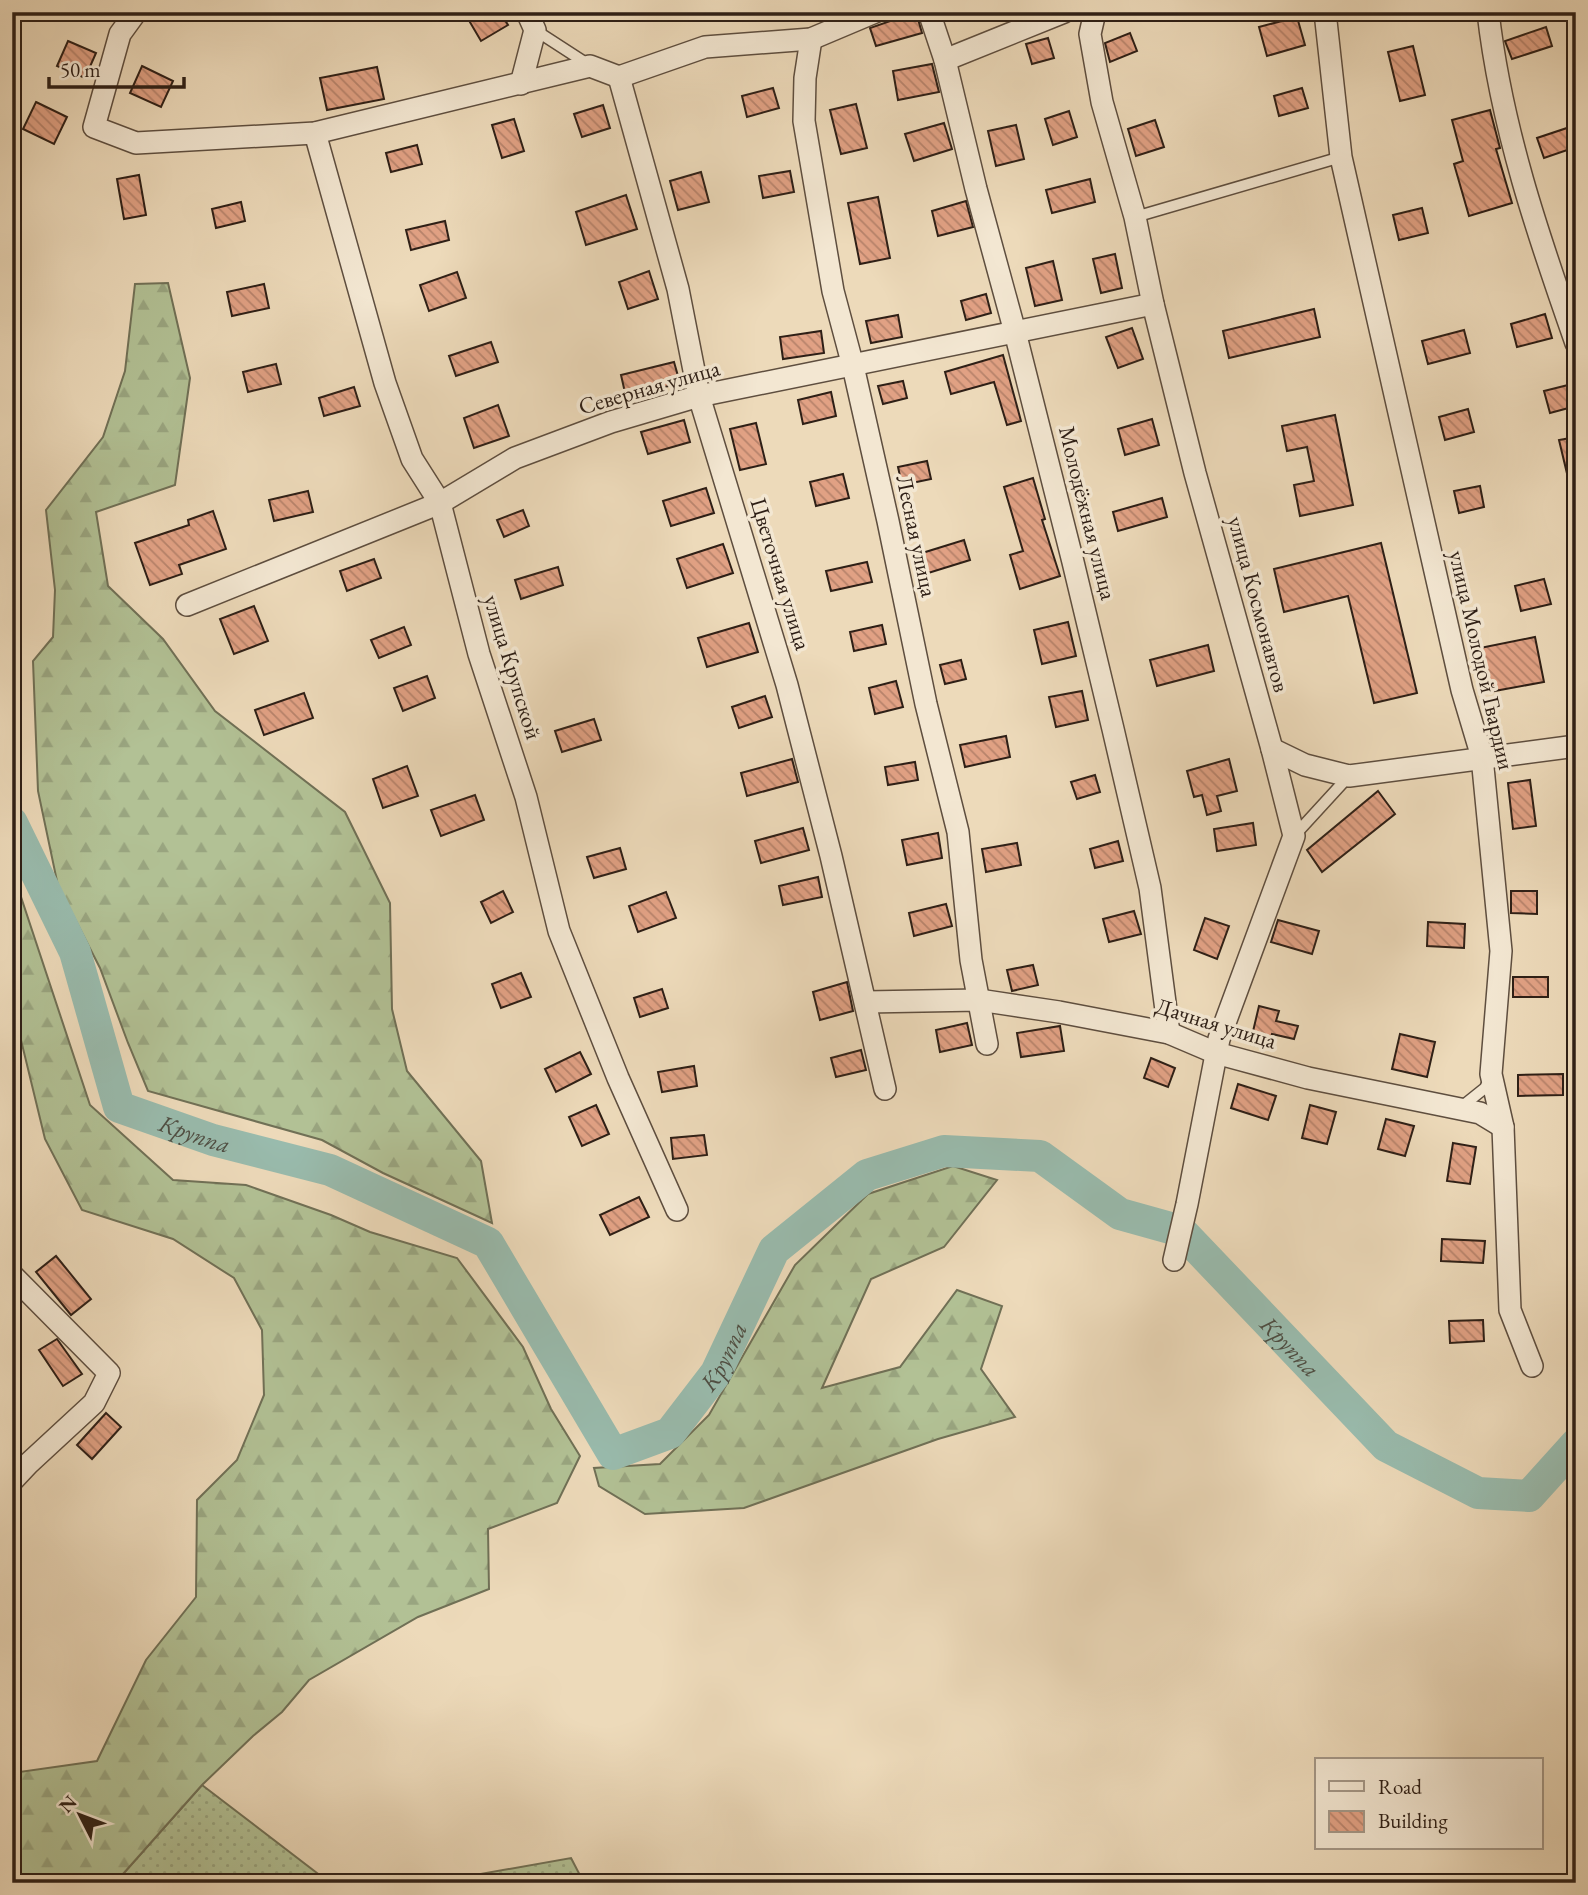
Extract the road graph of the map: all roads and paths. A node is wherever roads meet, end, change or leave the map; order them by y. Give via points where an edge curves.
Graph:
1 (136, 12) edge
2 (875, 12) edge
3 (929, 12) edge
4 (1064, 12) edge
5 (1095, 12) edge
6 (1325, 12) edge
7 (1488, 12) edge
8 (531, 21) edge
9 (811, 38) junction
10 (946, 60) junction
11 (590, 66) junction
12 (619, 77) junction
13 (521, 84) junction
14 (314, 133) junction
15 (1341, 157) junction
16 (1135, 217) junction
17 (1153, 304) junction
18 (1015, 332) junction
19 (1576, 343) edge
20 (853, 366) junction
21 (699, 396) junction
22 (440, 503) junction
23 (187, 605) dead end
24 (1576, 746) edge
25 (1272, 749) junction
26 (1482, 757) junction
27 (1349, 776) junction
28 (1294, 836) junction
29 (979, 1000) junction
30 (866, 1002) junction
31 (1169, 1033) junction
32 (987, 1044) dead end
33 (1216, 1053) junction
34 (1492, 1074) junction
35 (885, 1089) dead end
36 (1457, 1109) junction
37 (1503, 1127) junction
38 (677, 1210) dead end
39 (1174, 1260) dead end
40 (12, 1275) edge
41 (1532, 1366) dead end
42 (12, 1481) edge

1 - 14 street via 120,34 94,127 136,144
2 - 9 street
3 - 10 street, Молодёжная улица
4 - 10 street
5 - 16 street, улица Космонавтов via 1090,34 1102,102
6 - 15 street, улица Молодой Гвардии
7 - 19 street via 1514,157
8 - 11 lane
8 - 13 street
9 - 12 street via 705,47
9 - 20 street, Лесная улица via 804,121 833,290
10 - 18 street, Молодёжная улица
11 - 12 street
11 - 13 street
12 - 21 street, Цветочная улица via 678,289
13 - 14 street
14 - 22 street, улица Крупской via 385,383 412,459
15 - 16 lane
15 - 26 street, улица Молодой Гвардии via 1462,690
16 - 17 street, улица Космонавтов
17 - 18 street, Северная улица
17 - 25 street, улица Космонавтов
18 - 20 street, Северная улица
18 - 31 street, Молодёжная улица via 1150,888
20 - 21 street, Северная улица
20 - 29 street, Лесная улица via 958,832
21 - 22 street, Северная улица via 515,458
21 - 30 street, Цветочная улица via 787,685
22 - 23 street, Северная улица
22 - 38 street, улица Крупской via 479,654 526,797 559,931
24 - 26 street
25 - 27 street via 1305,765
25 - 28 street, улица Космонавтов
26 - 27 street
26 - 34 street, улица Молодой Гвардии via 1502,951
27 - 28 lane
28 - 33 street
29 - 30 street, Дачная улица
29 - 31 street, Дачная улица
29 - 32 street, Лесная улица
30 - 35 street, Цветочная улица
31 - 33 street, Дачная улица
33 - 36 street, Дачная улица via 1308,1078
33 - 39 street
34 - 36 lane via 1485,1088
34 - 37 street, улица Молодой Гвардии
36 - 37 street, Дачная улица via 1479,1113
37 - 41 street, улица Молодой Гвардии via 1510,1310
40 - 42 street via 108,1373 94,1403

